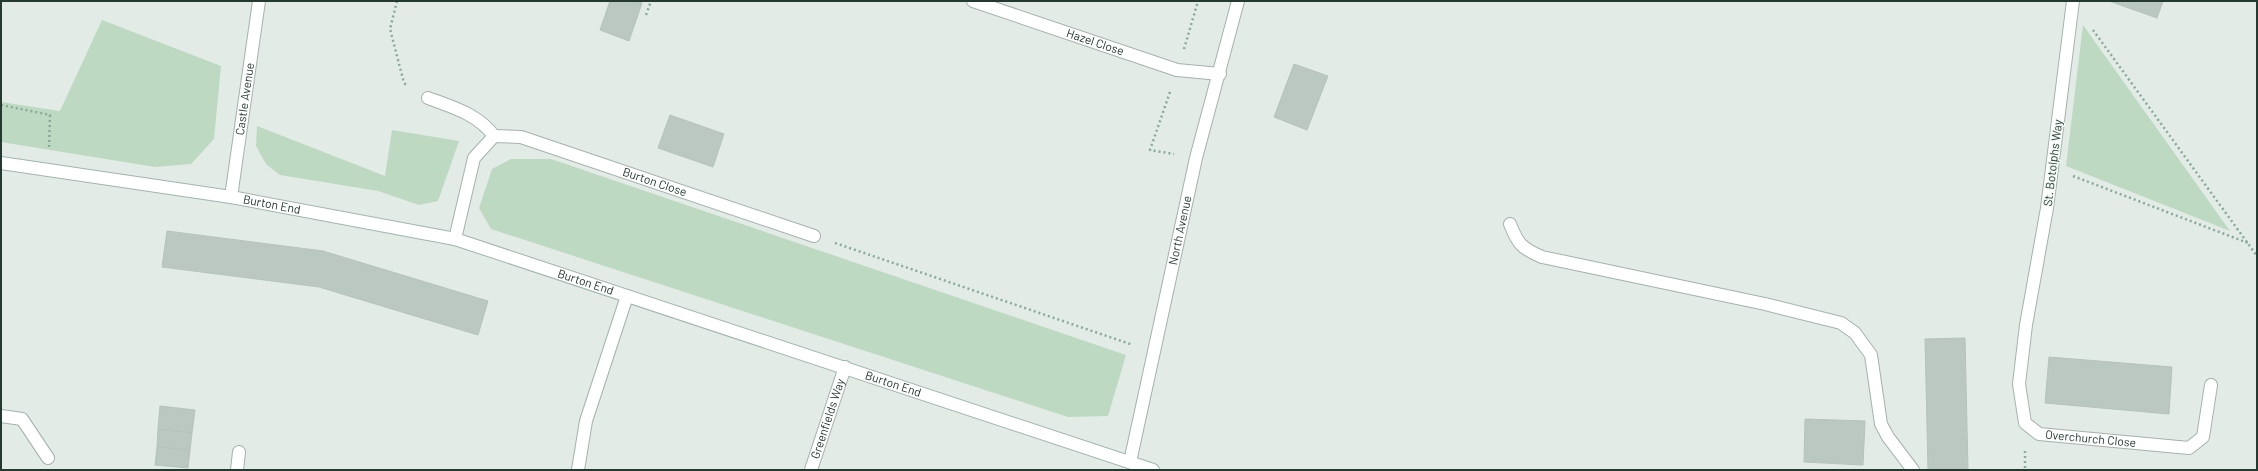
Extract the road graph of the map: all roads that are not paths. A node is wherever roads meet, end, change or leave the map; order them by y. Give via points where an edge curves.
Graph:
1 (259, 1) edge
2 (973, 1) edge
3 (1238, 1) edge
4 (2073, 4) edge
5 (1220, 74) junction
6 (428, 98) road end
7 (494, 136) junction
8 (1, 163) edge
9 (231, 197) junction
10 (1510, 224) dead end
11 (814, 236) road end
12 (455, 239) junction
13 (627, 296) junction
14 (2026, 325) joint
15 (845, 367) junction
16 (2210, 385) dead end
17 (1, 416) edge
18 (239, 452) dead end
19 (48, 458) dead end
20 (1130, 462) junction
21 (237, 470) edge
22 (578, 470) edge
23 (811, 470) edge
24 (1154, 470) edge
25 (1913, 470) edge

1 - 9 street, Castle Avenue
2 - 5 street, Hazel Close via 1177,70
3 - 5 street, North Avenue
4 - 14 street, St. Botolphs Way via 2047,208
5 - 20 street, North Avenue via 1196,158
6 - 7 street via 470,114 487,126
7 - 11 street, Burton Close via 521,137
7 - 12 street via 474,158
8 - 9 street, Burton End
9 - 12 street, Burton End
10 - 25 street via 1517,242 1526,250 1542,257 1765,304 1841,323 1855,333 1871,355 1881,424
12 - 13 street, Burton End
13 - 15 street, Burton End
13 - 22 street via 586,421
14 - 16 street, Overchurch Close via 2020,384 2025,423 2039,434 2189,448 2203,437
15 - 20 street, Burton End
15 - 23 street, Greenfields Way
17 - 19 street via 22,419
18 - 21 street
20 - 24 street, Burton End

